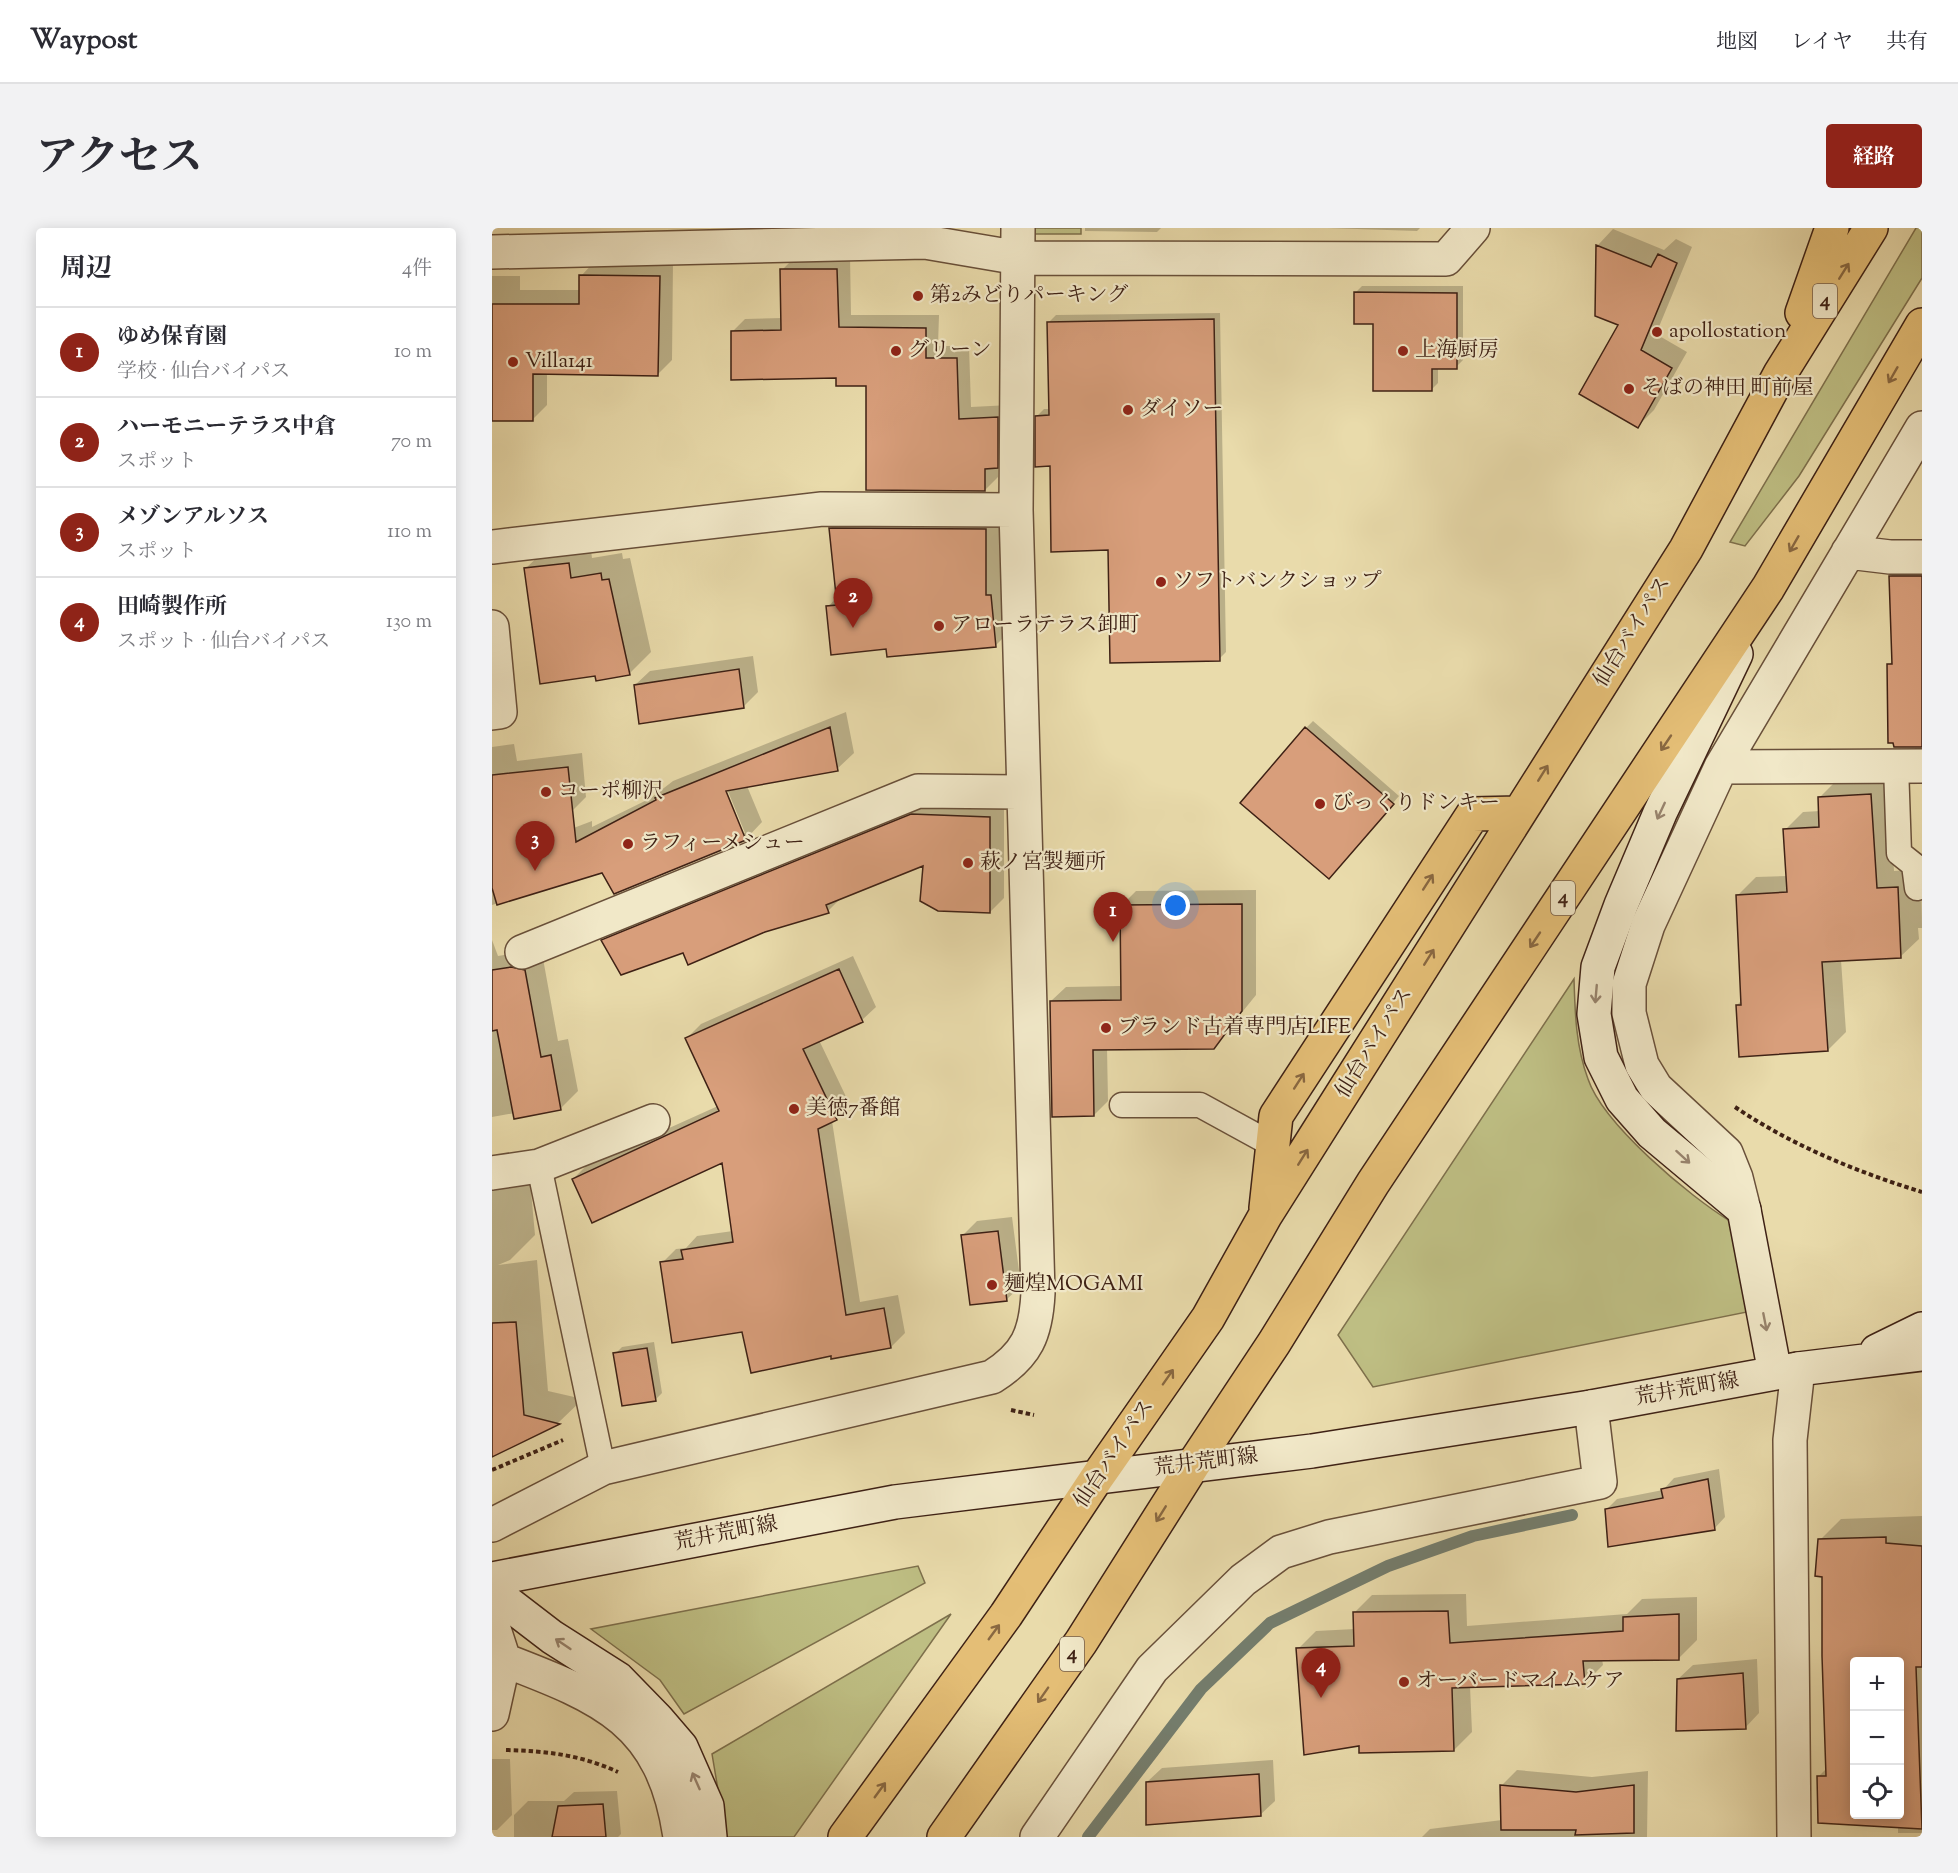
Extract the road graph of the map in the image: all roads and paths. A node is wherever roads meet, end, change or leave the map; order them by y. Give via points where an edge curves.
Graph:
1 (1473, 228) edge
2 (1832, 228) edge
3 (1870, 228) edge
4 (1018, 243) edge
5 (492, 252) edge
6 (1922, 325) edge
7 (1780, 374) junction
8 (1922, 428) edge
9 (1016, 510) junction
10 (492, 547) edge
11 (1848, 552) junction
12 (1922, 557) edge
13 (1768, 588) junction
14 (492, 627) edge
15 (492, 713) edge
16 (1909, 766) edge
17 (1721, 767) junction
18 (1024, 792) junction
19 (1518, 813) junction
20 (1917, 888) dead end
21 (522, 952) dead end
22 (1730, 1103) dead end
23 (1122, 1105) dead end
24 (653, 1120) dead end
25 (1273, 1145) junction
26 (539, 1166) junction
27 (492, 1173) edge
28 (1922, 1192) edge
29 (1743, 1210) junction
30 (1265, 1216) junction
31 (1922, 1329) edge
32 (1922, 1354) edge
33 (1851, 1363) junction
34 (1787, 1371) junction
35 (1591, 1407) junction
36 (566, 1439) dead end
37 (1192, 1465) junction
38 (603, 1467) junction
39 (492, 1470) edge
40 (1098, 1476) junction
41 (492, 1525) edge
42 (492, 1579) edge
43 (492, 1592) edge
44 (492, 1623) edge
45 (504, 1660) junction
46 (492, 1714) edge
47 (498, 1750) dead end
48 (622, 1774) dead end
49 (680, 1837) edge
50 (710, 1837) edge
51 (845, 1837) edge
52 (944, 1837) edge
53 (1037, 1837) edge
54 (1794, 1837) edge

1 - 4 street via 1446,259
2 - 7 highway
7 -> 3 highway, 仙台バイパス / 4
4 - 5 street
4 - 9 street
6 -> 13 highway, 4
19 -> 7 highway, 仙台バイパス / 4 via 1686,549
8 - 11 street
9 - 10 street via 822,509
9 - 18 street
11 - 12 street
11 - 17 street
13 -> 29 street via 1625,895 1598,967 1594,1014 1601,1057 1622,1099 1652,1133
13 -> 37 highway, 4 via 1373,1183 1274,1343
14 - 15 street via 500,712
16 - 17 street
16 - 20 lane via 1899,853 1914,865
17 - 29 street via 1647,925 1629,984 1629,1013 1642,1065 1656,1088 1726,1154
18 - 21 street via 918,791
18 - 38 street via 1038,1293 1037,1318 1027,1346 1012,1364 992,1377
25 -> 19 highway via 1276,1116 1473,814
30 -> 19 highway, 仙台バイパス / 4
22 - 28 path via 1855,1169
23 - 25 lane via 1200,1105
24 - 26 street
25 - 30 highway
26 - 27 street
26 - 38 lane
29 -> 34 street
40 -> 30 highway, 仙台バイパス / 4 via 1208,1318
31 - 33 street
32 - 33 street, 荒井荒町線
33 - 34 street, 荒井荒町線
34 - 35 street, 荒井荒町線
34 - 54 street
35 - 37 street, 荒井荒町線 via 1312,1451
35 - 53 street via 1600,1482 1329,1538 1281,1552 1243,1581 1152,1669
36 - 39 path
37 - 40 street, 荒井荒町線
37 -> 52 highway, 4 via 1081,1642
38 - 41 street
40 - 42 street, 荒井荒町線 via 895,1502
51 -> 40 highway, 仙台バイパス / 4 via 1006,1616
50 -> 43 street via 707,1806 681,1747 657,1719 618,1679
44 - 45 street
45 - 46 street
45 - 49 street via 579,1690 603,1704 640,1736 659,1761 676,1810
47 - 48 path via 551,1751 581,1757

